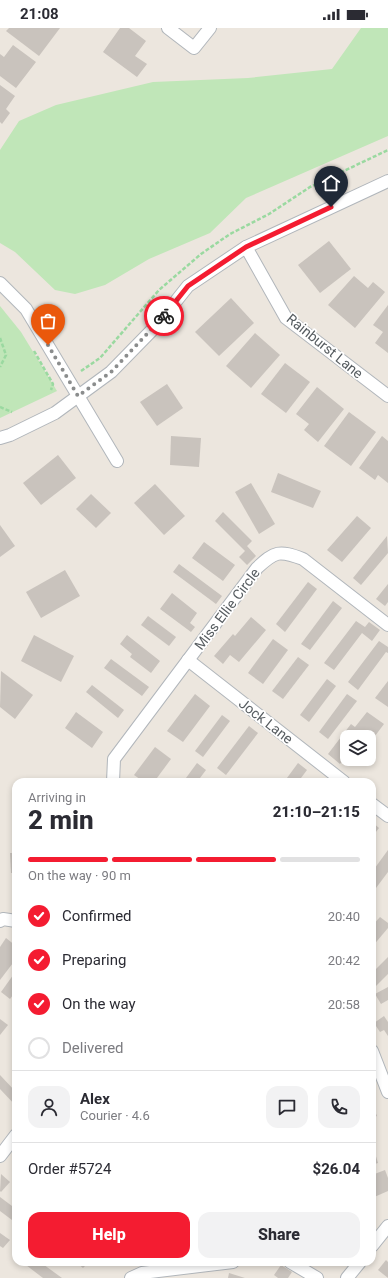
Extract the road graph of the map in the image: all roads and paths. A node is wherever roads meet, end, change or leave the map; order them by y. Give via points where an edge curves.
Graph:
1 (168, 28) edge
2 (210, 28) edge
3 (388, 180) edge
4 (246, 247) junction
5 (0, 283) edge
6 (0, 338) edge
7 (31, 346) dead end
8 (0, 367) edge
9 (51, 390) dead end
10 (78, 396) junction
11 (388, 396) edge
12 (0, 407) edge
13 (12, 412) dead end
14 (0, 438) edge
15 (117, 461) dead end
16 (388, 625) edge
17 (188, 660) junction
18 (113, 778) edge
19 (339, 778) edge
20 (376, 807) edge
21 (388, 816) edge
22 (12, 920) edge
23 (0, 921) edge
24 (376, 1061) edge
25 (388, 1092) edge
26 (12, 1140) edge
27 (0, 1156) edge
28 (388, 1226) edge
29 (376, 1241) edge
30 (200, 1266) edge
31 (297, 1266) edge
32 (357, 1266) edge
33 (131, 1278) edge
34 (317, 1278) edge
35 (347, 1278) edge

1 - 2 street via 194,48
3 - 4 street
4 - 10 street via 188,286 157,325 111,372
4 - 11 street, Rainburst Lane via 286,318
5 - 10 street via 26,309
6 - 8 path via 6,355
7 - 9 path via 52,384
10 - 14 street via 55,413
10 - 15 street
12 - 13 path
16 - 17 street, Miss Ellie Circle via 303,559 287,553 271,555 256,568
17 - 18 street, Miss Ellie Circle via 114,759
17 - 19 street, Jock Lane
20 - 21 street
22 - 23 street
24 - 25 street
26 - 27 street
28 - 29 street
30 - 33 street via 142,1273
31 - 34 street
32 - 35 street

